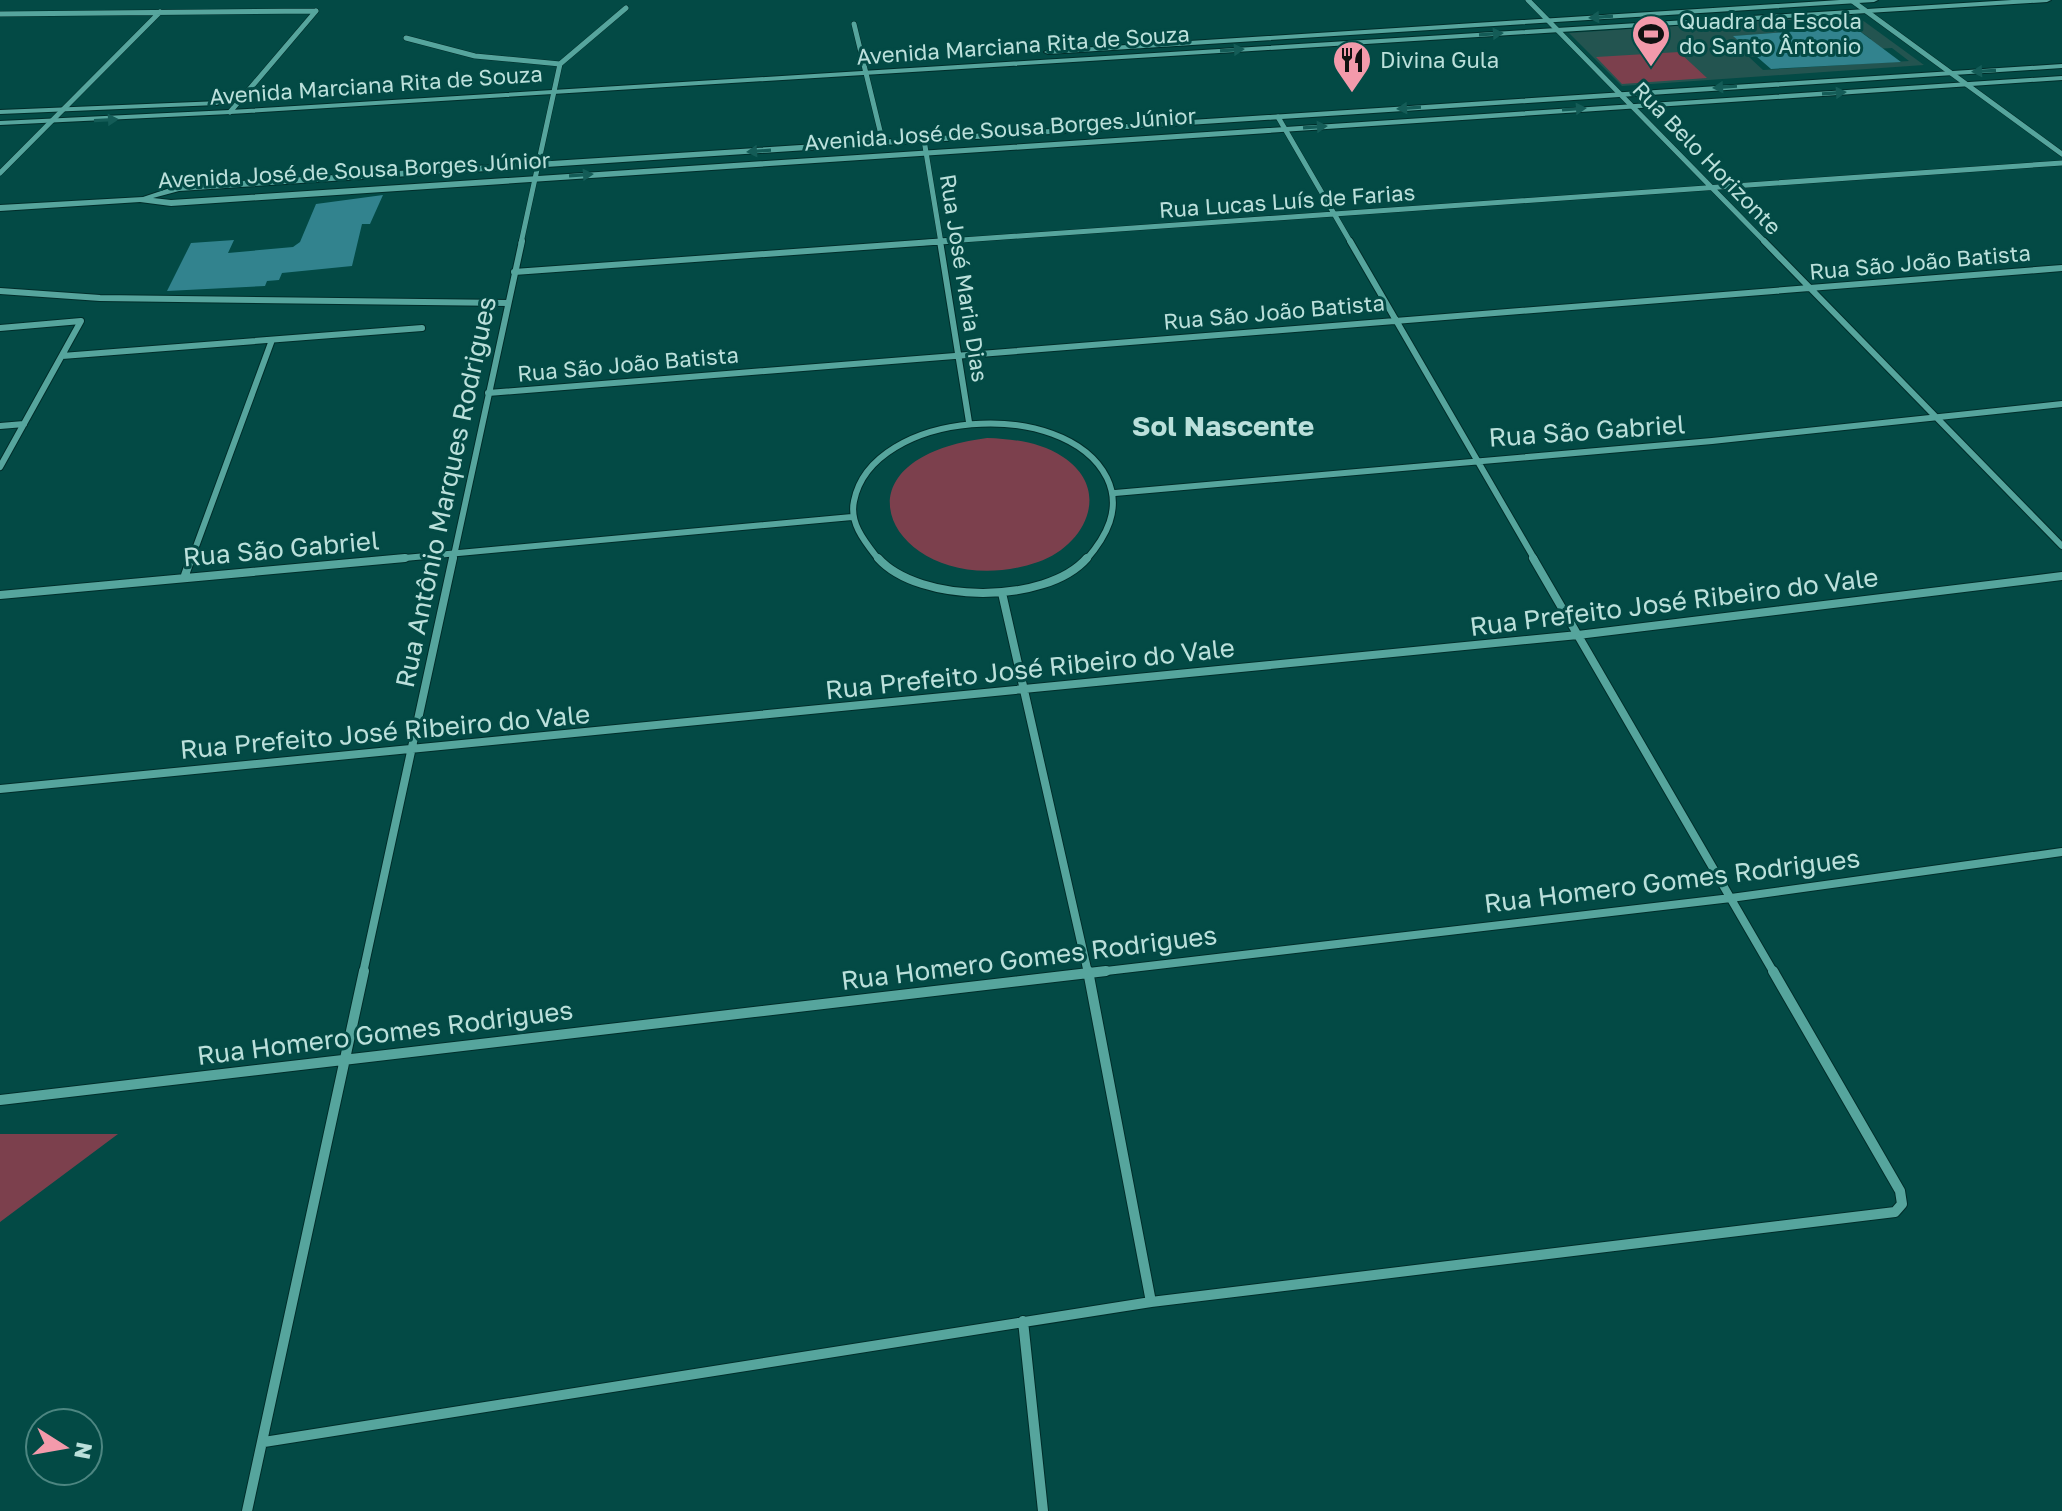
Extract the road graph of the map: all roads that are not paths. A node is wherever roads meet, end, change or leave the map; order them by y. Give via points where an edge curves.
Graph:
1 (1528, 0) edge
2 (1874, 0) edge
3 (2047, 0) edge
4 (1852, 1) edge
5 (626, 8) dead end
6 (160, 12) junction
7 (1867, 12) junction
8 (1647, 14) junction
9 (1, 15) edge
10 (1548, 20) junction
11 (854, 24) dead end
12 (1660, 24) junction
13 (1557, 30) junction
14 (406, 38) dead end
15 (560, 64) junction
16 (2062, 66) edge
17 (867, 68) junction
18 (1951, 73) junction
19 (2062, 78) edge
20 (556, 82) junction
21 (1968, 85) junction
22 (554, 92) junction
23 (1620, 94) junction
24 (239, 102) junction
25 (1631, 106) junction
26 (62, 111) junction
27 (0, 112) edge
28 (230, 112) junction
29 (1278, 117) junction
30 (0, 123) edge
31 (50, 123) junction
32 (1285, 129) junction
33 (924, 140) junction
34 (883, 143) junction
35 (926, 152) junction
36 (2062, 154) edge
37 (2062, 163) edge
38 (538, 165) junction
39 (0, 173) edge
40 (535, 178) junction
41 (1712, 189) junction
42 (140, 199) junction
43 (0, 208) edge
44 (1334, 214) junction
45 (940, 242) junction
46 (2062, 268) edge
47 (514, 272) junction
48 (1810, 289) junction
49 (0, 291) edge
50 (508, 303) junction
51 (1396, 320) junction
52 (0, 328) edge
53 (422, 328) dead end
54 (272, 340) junction
55 (958, 355) junction
56 (62, 356) junction
57 (488, 393) junction
58 (2062, 404) edge
59 (1935, 417) junction
60 (969, 422) junction
61 (24, 424) junction
62 (0, 426) edge
63 (1476, 459) junction
64 (0, 467) edge
65 (1115, 493) junction
66 (852, 517) junction
67 (2062, 546) edge
68 (453, 553) junction
69 (2062, 576) edge
70 (184, 578) junction
71 (1002, 593) junction
72 (0, 595) edge
73 (1578, 635) junction
74 (1024, 690) junction
75 (410, 749) junction
76 (0, 789) edge
77 (2062, 852) edge
78 (1731, 898) junction
79 (1088, 973) junction
80 (342, 1060) junction
81 (0, 1100) edge
82 (1151, 1302) junction
83 (1023, 1321) junction
84 (264, 1442) junction
85 (247, 1511) edge
86 (1043, 1511) edge

1 - 10 street, Rua Belo Horizonte
2 - 4 street, Avenida Marciana Rita de Souza
3 - 7 street, Avenida Marciana Rita de Souza
4 - 7 street
4 - 8 street, Avenida Marciana Rita de Souza
5 - 15 street
6 - 9 street
6 - 24 street via 316,11
6 - 26 street
7 - 12 street, Avenida Marciana Rita de Souza
7 - 18 street
8 -> 10 street, Avenida Marciana Rita de Souza
8 - 12 street
10 - 13 street, Rua Belo Horizonte
10 - 17 street, Avenida Marciana Rita de Souza
11 - 17 street
12 - 13 street, Avenida Marciana Rita de Souza
17 -> 13 street, Avenida Marciana Rita de Souza
13 - 23 street, Rua Belo Horizonte
14 - 15 street via 475,56
15 - 20 street, Rua Antônio Marques Rodrigues
16 -> 18 street, Avenida José de Sousa Borges Júnior
17 - 20 street, Avenida Marciana Rita de Souza
17 - 22 street, Avenida Marciana Rita de Souza
17 - 34 street
18 - 21 street
18 -> 23 street, Avenida José de Sousa Borges Júnior
19 - 21 street, Avenida José de Sousa Borges Júnior
20 - 22 street, Rua Antônio Marques Rodrigues
20 - 24 street, Avenida Marciana Rita de Souza
25 -> 21 street, Avenida José de Sousa Borges Júnior
21 - 36 street
22 - 28 street, Avenida Marciana Rita de Souza
22 - 38 street, Rua Antônio Marques Rodrigues
23 - 25 street, Rua Belo Horizonte
23 -> 29 street, Avenida José de Sousa Borges Júnior
24 - 26 street, Avenida Marciana Rita de Souza
24 - 28 street
32 -> 25 street, Avenida José de Sousa Borges Júnior
25 - 41 street, Rua Belo Horizonte
26 - 27 street, Avenida Marciana Rita de Souza
26 - 31 street
31 -> 28 street, Avenida Marciana Rita de Souza
29 - 32 street
29 - 33 street, Avenida José de Sousa Borges Júnior
30 - 31 street, Avenida Marciana Rita de Souza
31 - 39 street
32 - 35 street, Avenida José de Sousa Borges Júnior
32 - 44 street
33 - 34 street, Avenida José de Sousa Borges Júnior
33 - 35 street, Rua José Maria Dias
34 -> 38 street, Avenida José de Sousa Borges Júnior
40 -> 35 street, Avenida José de Sousa Borges Júnior
35 - 45 street, Rua José Maria Dias
37 - 41 street, Rua Lucas Luís de Farias
38 - 40 street, Rua Antônio Marques Rodrigues
38 - 42 street, Avenida José de Sousa Borges Júnior via 179,188
40 - 42 street, Avenida José de Sousa Borges Júnior via 171,203
40 - 47 street, Rua Antônio Marques Rodrigues
41 - 44 street, Rua Lucas Luís de Farias
41 - 48 street, Rua Belo Horizonte
42 - 43 street
44 - 45 street, Rua Lucas Luís de Farias
44 - 51 street
45 - 47 street, Rua Lucas Luís de Farias
45 - 55 street, Rua José Maria Dias
46 - 48 street, Rua São João Batista
47 - 50 street, Rua Antônio Marques Rodrigues
48 - 51 street, Rua São João Batista
48 - 59 street, Rua Belo Horizonte
49 - 50 street via 116,298
50 - 57 street, Rua Antônio Marques Rodrigues
51 - 55 street, Rua São João Batista
51 - 63 street
52 - 56 street via 81,321
53 - 54 street
54 - 56 street
54 - 70 street
55 - 57 street, Rua São João Batista
55 - 60 street, Rua José Maria Dias
56 - 61 street
57 - 68 street, Rua Antônio Marques Rodrigues
58 - 59 street, Rua São Gabriel
59 - 63 street, Rua São Gabriel
59 - 67 street, Rua Belo Horizonte
60 - 65 street via 1046,431 1078,446 1102,467
60 - 66 street via 898,444 871,464 856,489
61 - 62 street
61 - 64 street
63 - 65 street, Rua São Gabriel
63 - 73 street
65 - 71 street via 1114,519 1102,545 1077,568 1043,584
66 - 68 street, Rua São Gabriel
66 - 71 street via 862,543 877,559 917,584 958,593
68 - 70 street, Rua São Gabriel
68 - 75 street, Rua Antônio Marques Rodrigues
69 - 73 street, Rua Prefeito José Ribeiro do Vale
70 - 72 street, Rua São Gabriel
71 - 74 street
73 - 74 street, Rua Prefeito José Ribeiro do Vale
73 - 78 street
74 - 75 street, Rua Prefeito José Ribeiro do Vale
74 - 79 street
75 - 76 street, Rua Prefeito José Ribeiro do Vale
75 - 80 street, Rua Antônio Marques Rodrigues
77 - 78 street, Rua Homero Gomes Rodrigues
78 - 79 street, Rua Homero Gomes Rodrigues
78 - 82 street via 1900,1191 1902,1204 1895,1212
79 - 80 street, Rua Homero Gomes Rodrigues
79 - 82 street
80 - 81 street, Rua Homero Gomes Rodrigues
80 - 84 street, Rua Antônio Marques Rodrigues
82 - 83 street
83 - 84 street
83 - 86 street
84 - 85 street, Rua Antônio Marques Rodrigues

